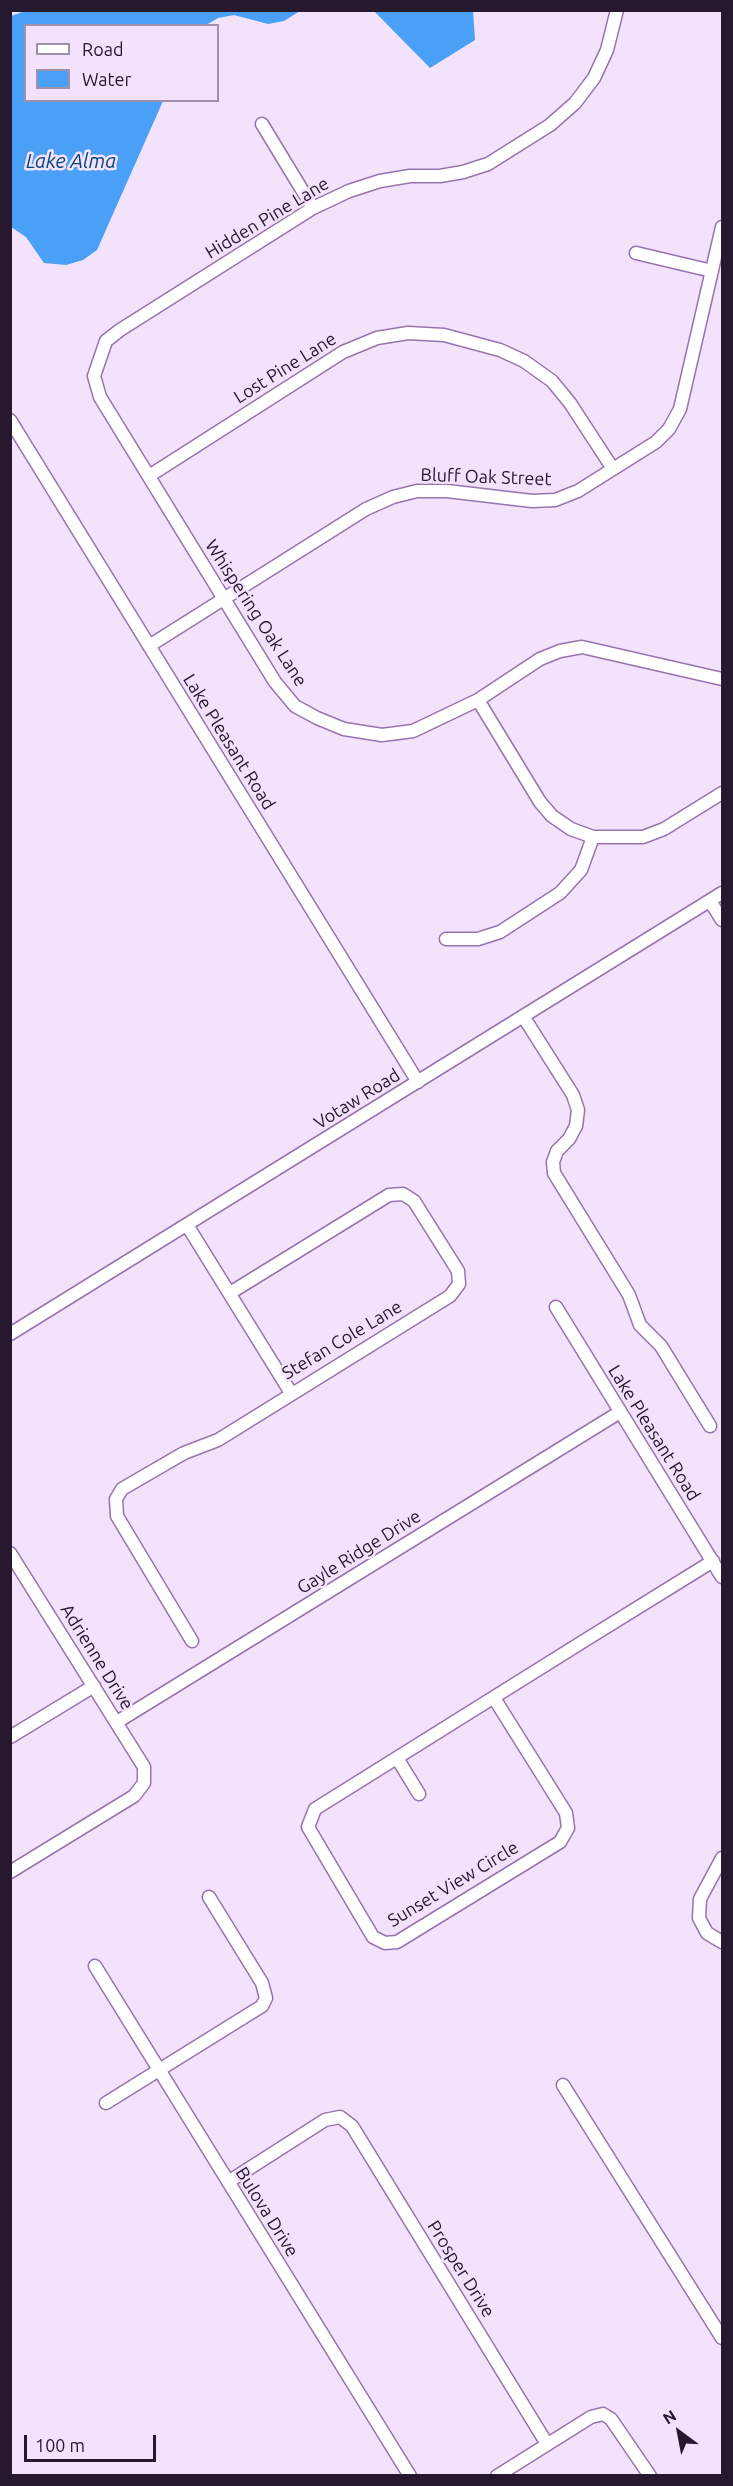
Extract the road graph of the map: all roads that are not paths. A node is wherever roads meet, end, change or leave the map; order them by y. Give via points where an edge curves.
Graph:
1 (617, 10) edge
2 (262, 124) dead end
3 (313, 208) junction
4 (723, 227) edge
5 (636, 253) dead end
6 (712, 271) junction
7 (98, 359) joint
8 (10, 420) edge
9 (613, 469) junction
10 (149, 476) junction
11 (223, 599) junction
12 (149, 646) junction
13 (723, 679) edge
14 (478, 700) junction
15 (723, 793) edge
16 (593, 837) junction
17 (723, 893) edge
18 (710, 901) junction
19 (723, 920) edge
20 (446, 939) dead end
21 (523, 1016) junction
22 (418, 1082) junction
23 (187, 1225) junction
24 (230, 1293) junction
25 (556, 1307) dead end
26 (10, 1334) edge
27 (291, 1393) junction
28 (620, 1412) junction
29 (710, 1426) dead end
30 (10, 1554) edge
31 (713, 1561) junction
32 (723, 1577) edge
33 (192, 1641) dead end
34 (94, 1686) junction
35 (494, 1698) junction
36 (117, 1722) junction
37 (10, 1737) edge
38 (397, 1758) junction
39 (419, 1794) dead end
40 (723, 1858) edge
41 (10, 1872) edge
42 (209, 1898) dead end
43 (723, 1942) edge
44 (95, 1966) dead end
45 (159, 2070) junction
46 (563, 2085) dead end
47 (106, 2103) dead end
48 (228, 2182) junction
49 (723, 2338) edge
50 (547, 2444) junction
51 (410, 2475) edge
52 (497, 2475) edge
53 (650, 2475) edge

1 - 3 street, Hidden Pine Lane via 607,50 594,78 550,125 488,164 463,172 380,181
2 - 3 street
3 - 7 street, Hidden Pine Lane via 120,330 106,340
4 - 6 street, Bluff Oak Street
5 - 6 street
6 - 9 street, Bluff Oak Street via 680,409 656,442
7 - 10 street, Whispering Oak Lane via 94,376 100,397
8 - 12 street, Lake Pleasant Road
9 - 10 street, Lost Pine Lane via 552,381 524,361 500,350 444,335 408,333 377,338 343,352
9 - 11 street, Bluff Oak Street via 579,491 555,500 447,491 417,491 393,497 366,509
10 - 11 street, Whispering Oak Lane
11 - 12 street, Bluff Oak Street
11 - 14 street, Whispering Oak Lane via 275,682 295,706 344,729 382,735 413,731
12 - 22 street, Lake Pleasant Road
13 - 14 street, Whispering Oak Lane via 582,647 540,659
14 - 16 street via 540,802 571,829
15 - 16 street via 664,829 643,837
16 - 20 street via 581,870 560,893 500,932 478,939
17 - 18 street, Votaw Road
18 - 19 street
18 - 21 street, Votaw Road
21 - 22 street, Votaw Road
21 - 29 street via 573,1095 578,1110 576,1126 553,1162 554,1173 629,1295 640,1325 661,1346
22 - 23 street, Votaw Road
23 - 24 street
23 - 26 street, Votaw Road
24 - 27 street
24 - 27 street, Stefan Cole Lane via 389,1195 403,1194 414,1201 458,1271 459,1284 450,1296
25 - 28 street, Lake Pleasant Road
27 - 33 street, Stefan Cole Lane via 218,1440 184,1453 122,1490 116,1499 117,1516
28 - 31 street, Lake Pleasant Road
28 - 36 street, Gayle Ridge Drive
30 - 34 street, Adrienne Drive
31 - 32 street, Lake Pleasant Road
31 - 35 street, Sunset View Circle
34 - 36 street, Adrienne Drive
34 - 37 street
35 - 38 street, Sunset View Circle
35 - 38 street, Sunset View Circle via 566,1813 568,1828 560,1842 397,1942 385,1943 373,1937 308,1827 315,1809
36 - 41 street, Adrienne Drive via 144,1767 144,1783 134,1796
38 - 39 street
40 - 43 street via 700,1899 699,1918 707,1933
42 - 45 street via 262,1983 266,1998 254,2013
44 - 45 street, Bulova Drive
45 - 47 street
45 - 48 street, Bulova Drive
46 - 49 street
48 - 50 street, Prosper Drive via 325,2120 340,2116 352,2126
48 - 51 street, Bulova Drive
50 - 52 street
50 - 53 street via 591,2417 603,2414 611,2419

